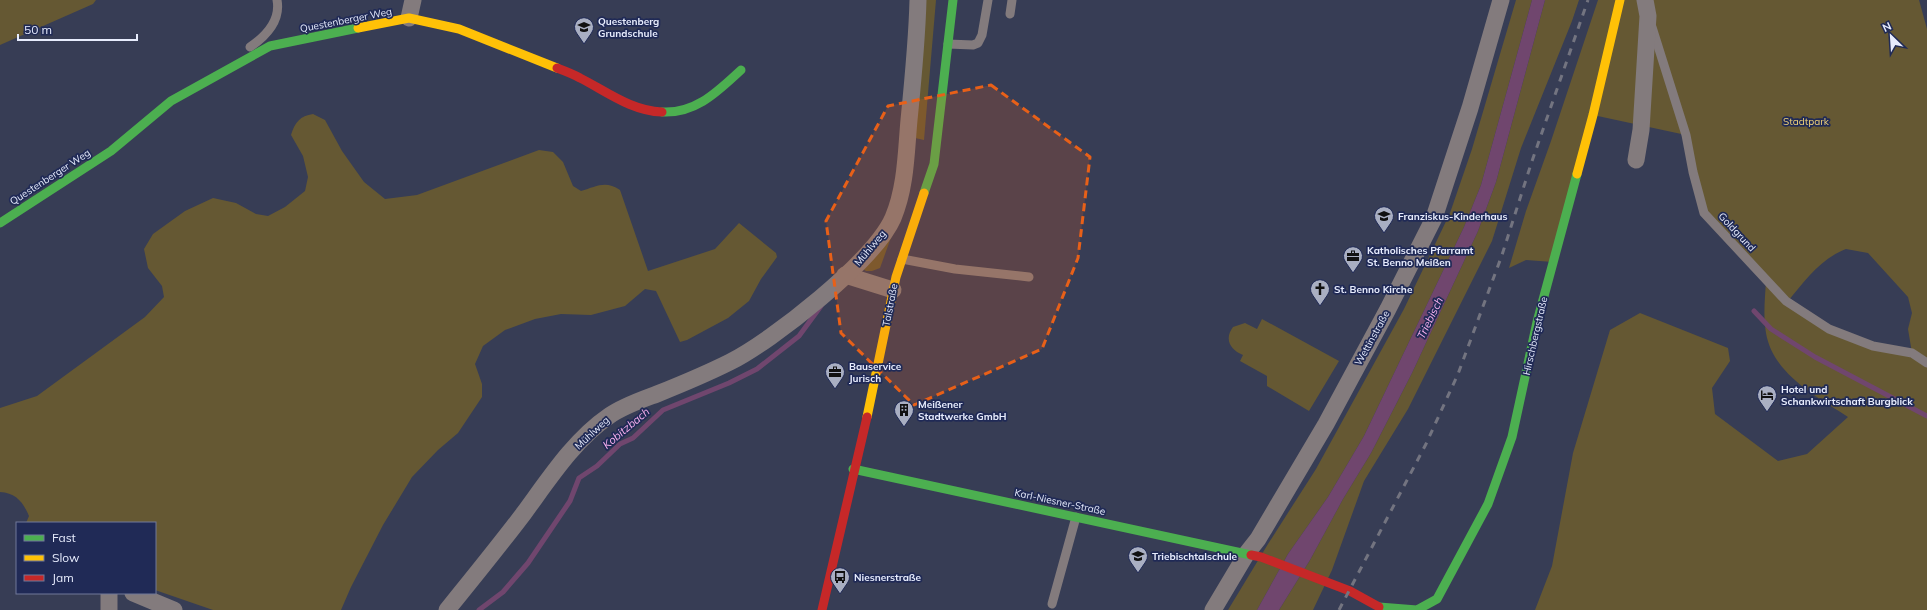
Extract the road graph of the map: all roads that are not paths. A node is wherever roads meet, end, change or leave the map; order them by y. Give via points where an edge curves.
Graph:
1 (278, 0) edge
2 (413, 0) edge
3 (918, 0) edge
4 (953, 0) edge
5 (988, 0) edge
6 (1012, 0) edge
7 (1501, 0) edge
8 (1620, 0) edge
9 (1645, 0) edge
10 (1010, 14) dead end
11 (1648, 16) junction
12 (410, 18) junction
13 (948, 44) junction
14 (741, 70) dead end
15 (212, 79) junction
16 (1636, 160) dead end
17 (0, 224) edge
18 (901, 259) junction
19 (845, 275) junction
20 (1029, 277) dead end
21 (893, 290) junction
22 (1927, 363) edge
23 (853, 469) junction
24 (1076, 517) junction
25 (1254, 555) junction
26 (109, 594) edge
27 (135, 594) edge
28 (1052, 604) dead end
29 (1379, 608) edge
30 (109, 610) edge
31 (174, 610) edge
32 (447, 610) edge
33 (822, 610) edge
34 (1213, 610) edge

1 - 15 lane via 278,16 266,34 224,64
2 - 12 street
3 - 19 street, Mühlweg via 905,168 900,199 892,220 869,251
4 - 13 street, Talstraße
5 - 13 lane via 982,35 978,43
6 - 10 lane
7 - 25 street, Wettinstraße via 1470,108 1434,218 1326,424 1258,540
8 - 29 street, Hirschbergstraße via 1593,115 1538,322 1512,437 1488,504 1437,599 1417,610
9 - 11 street
11 - 16 street via 1641,130
11 - 22 lane, Goldgrund via 1686,135 1692,172 1704,213 1786,301 1829,329 1873,346 1912,353
12 - 14 street, Questenberger Weg via 459,29 579,77 630,105 653,112 672,112 694,107 710,98
12 - 15 street, Questenberger Weg via 270,46
13 - 18 street, Talstraße via 934,164
15 - 17 street, Questenberger Weg via 171,100 111,151
18 - 20 lane via 955,269
18 - 21 street, Talstraße
19 - 21 street, Mühlweg
19 - 32 street, Mühlweg via 782,328 732,361 624,408 595,426 562,463
21 - 23 street, Talstraße via 873,390
23 - 24 street, Karl-Niesner-Straße
23 - 33 street, Talstraße
24 - 25 street, Karl-Niesner-Straße
24 - 28 lane
25 - 29 street, Karl-Niesner-Straße via 1310,574 1350,591
25 - 34 street, Wettinstraße
26 - 30 street
27 - 31 street

